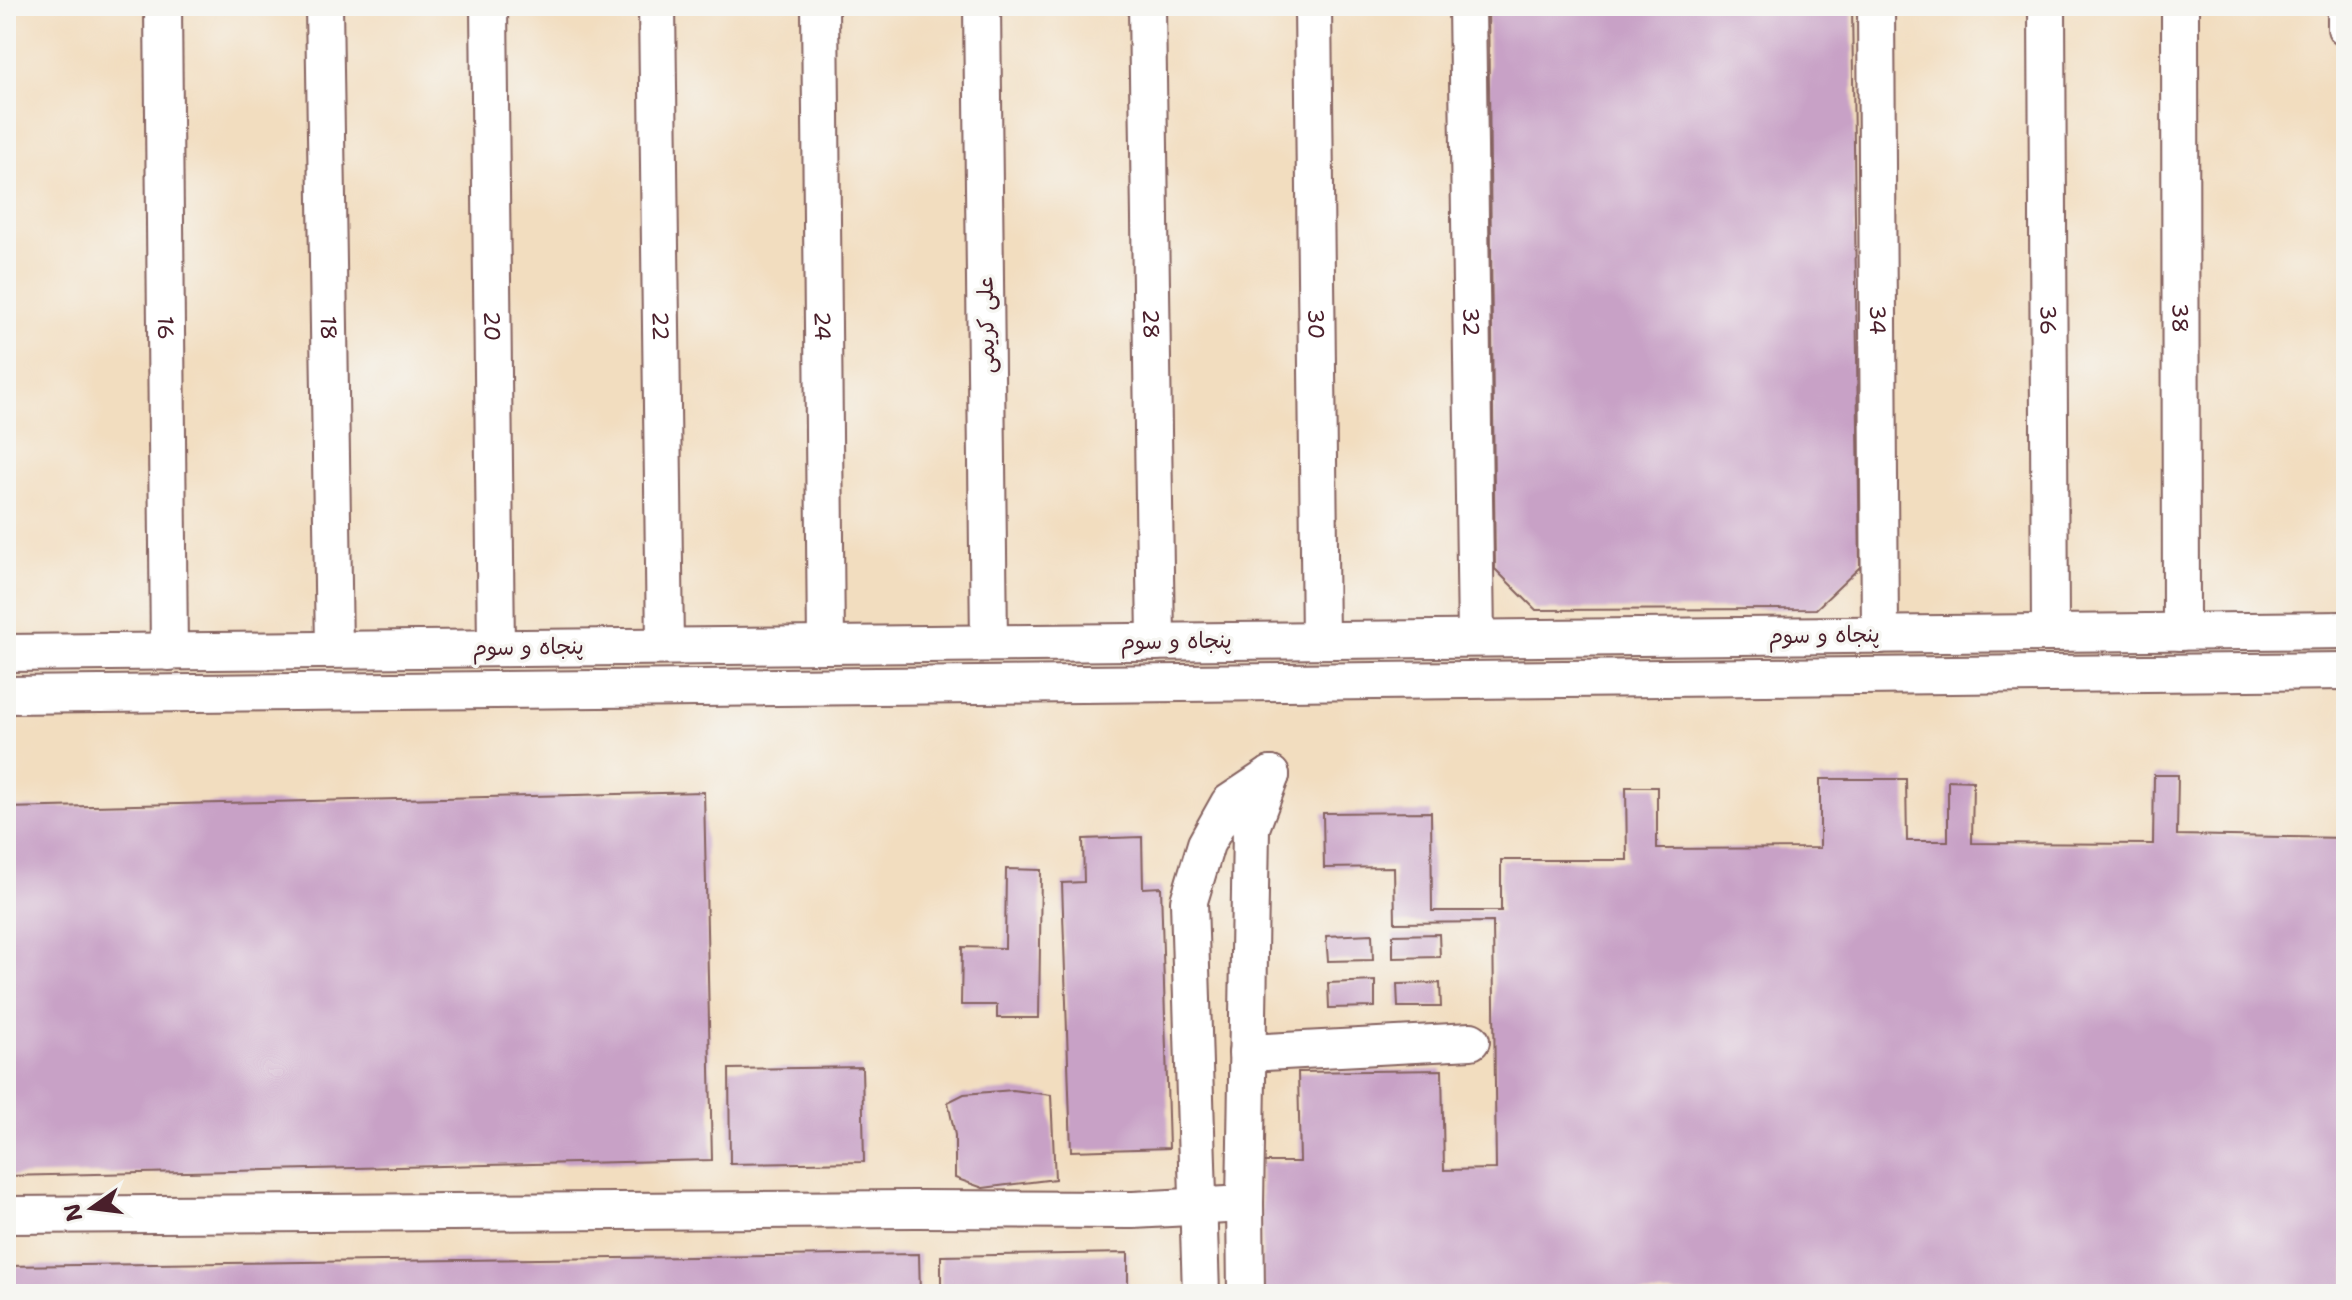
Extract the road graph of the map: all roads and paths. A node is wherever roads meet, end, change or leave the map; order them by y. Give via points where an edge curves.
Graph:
1 (163, 6) edge
2 (324, 6) edge
3 (489, 6) edge
4 (657, 6) edge
5 (820, 6) edge
6 (982, 6) edge
7 (1147, 6) edge
8 (1313, 6) edge
9 (1467, 6) edge
10 (1876, 6) edge
11 (2047, 6) edge
12 (2180, 6) edge
13 (2346, 6) edge
14 (2346, 28) edge
15 (2346, 630) edge
16 (2181, 632) junction
17 (2050, 633) junction
18 (1880, 635) junction
19 (1476, 638) junction
20 (1320, 640) junction
21 (1156, 642) junction
22 (989, 643) junction
23 (826, 645) junction
24 (665, 646) junction
25 (496, 648) junction
26 (334, 649) junction
27 (169, 652) junction
28 (6, 653) edge
29 (2346, 671) edge
30 (6, 695) edge
31 (1471, 1041) dead end
32 (1247, 1053) junction
33 (1245, 1204) junction
34 (1199, 1208) junction
35 (6, 1215) edge
36 (1201, 1294) edge
37 (1246, 1294) edge

1 - 27 street, 16
2 - 26 street, 18
3 - 25 street, 20
4 - 24 street, 22
5 - 23 street, 24
6 - 22 street, علی کریمی
7 - 21 street, 28
8 - 20 street, 30
9 - 19 street, 32
10 - 18 street, 34
11 - 17 street, 36
12 - 16 street, 38
13 - 14 street
15 - 16 street, پنجاه و سوم
16 - 17 street, پنجاه و سوم
17 - 18 street, پنجاه و سوم
18 - 19 street, پنجاه و سوم
19 - 20 street, پنجاه و سوم
20 - 21 street, پنجاه و سوم
21 - 22 street, پنجاه و سوم
22 - 23 street, پنجاه و سوم
23 - 24 street, پنجاه و سوم
24 - 25 street, پنجاه و سوم
25 - 26 street, پنجاه و سوم
26 - 27 street, پنجاه و سوم
27 - 28 street, پنجاه و سوم
29 - 30 street, پنجاه و سوم
31 - 32 street
32 - 33 street
32 - 34 street via 1251,828 1271,775 1229,803 1206,844 1189,901
33 - 34 street
33 - 37 street
34 - 35 street
34 - 36 street

